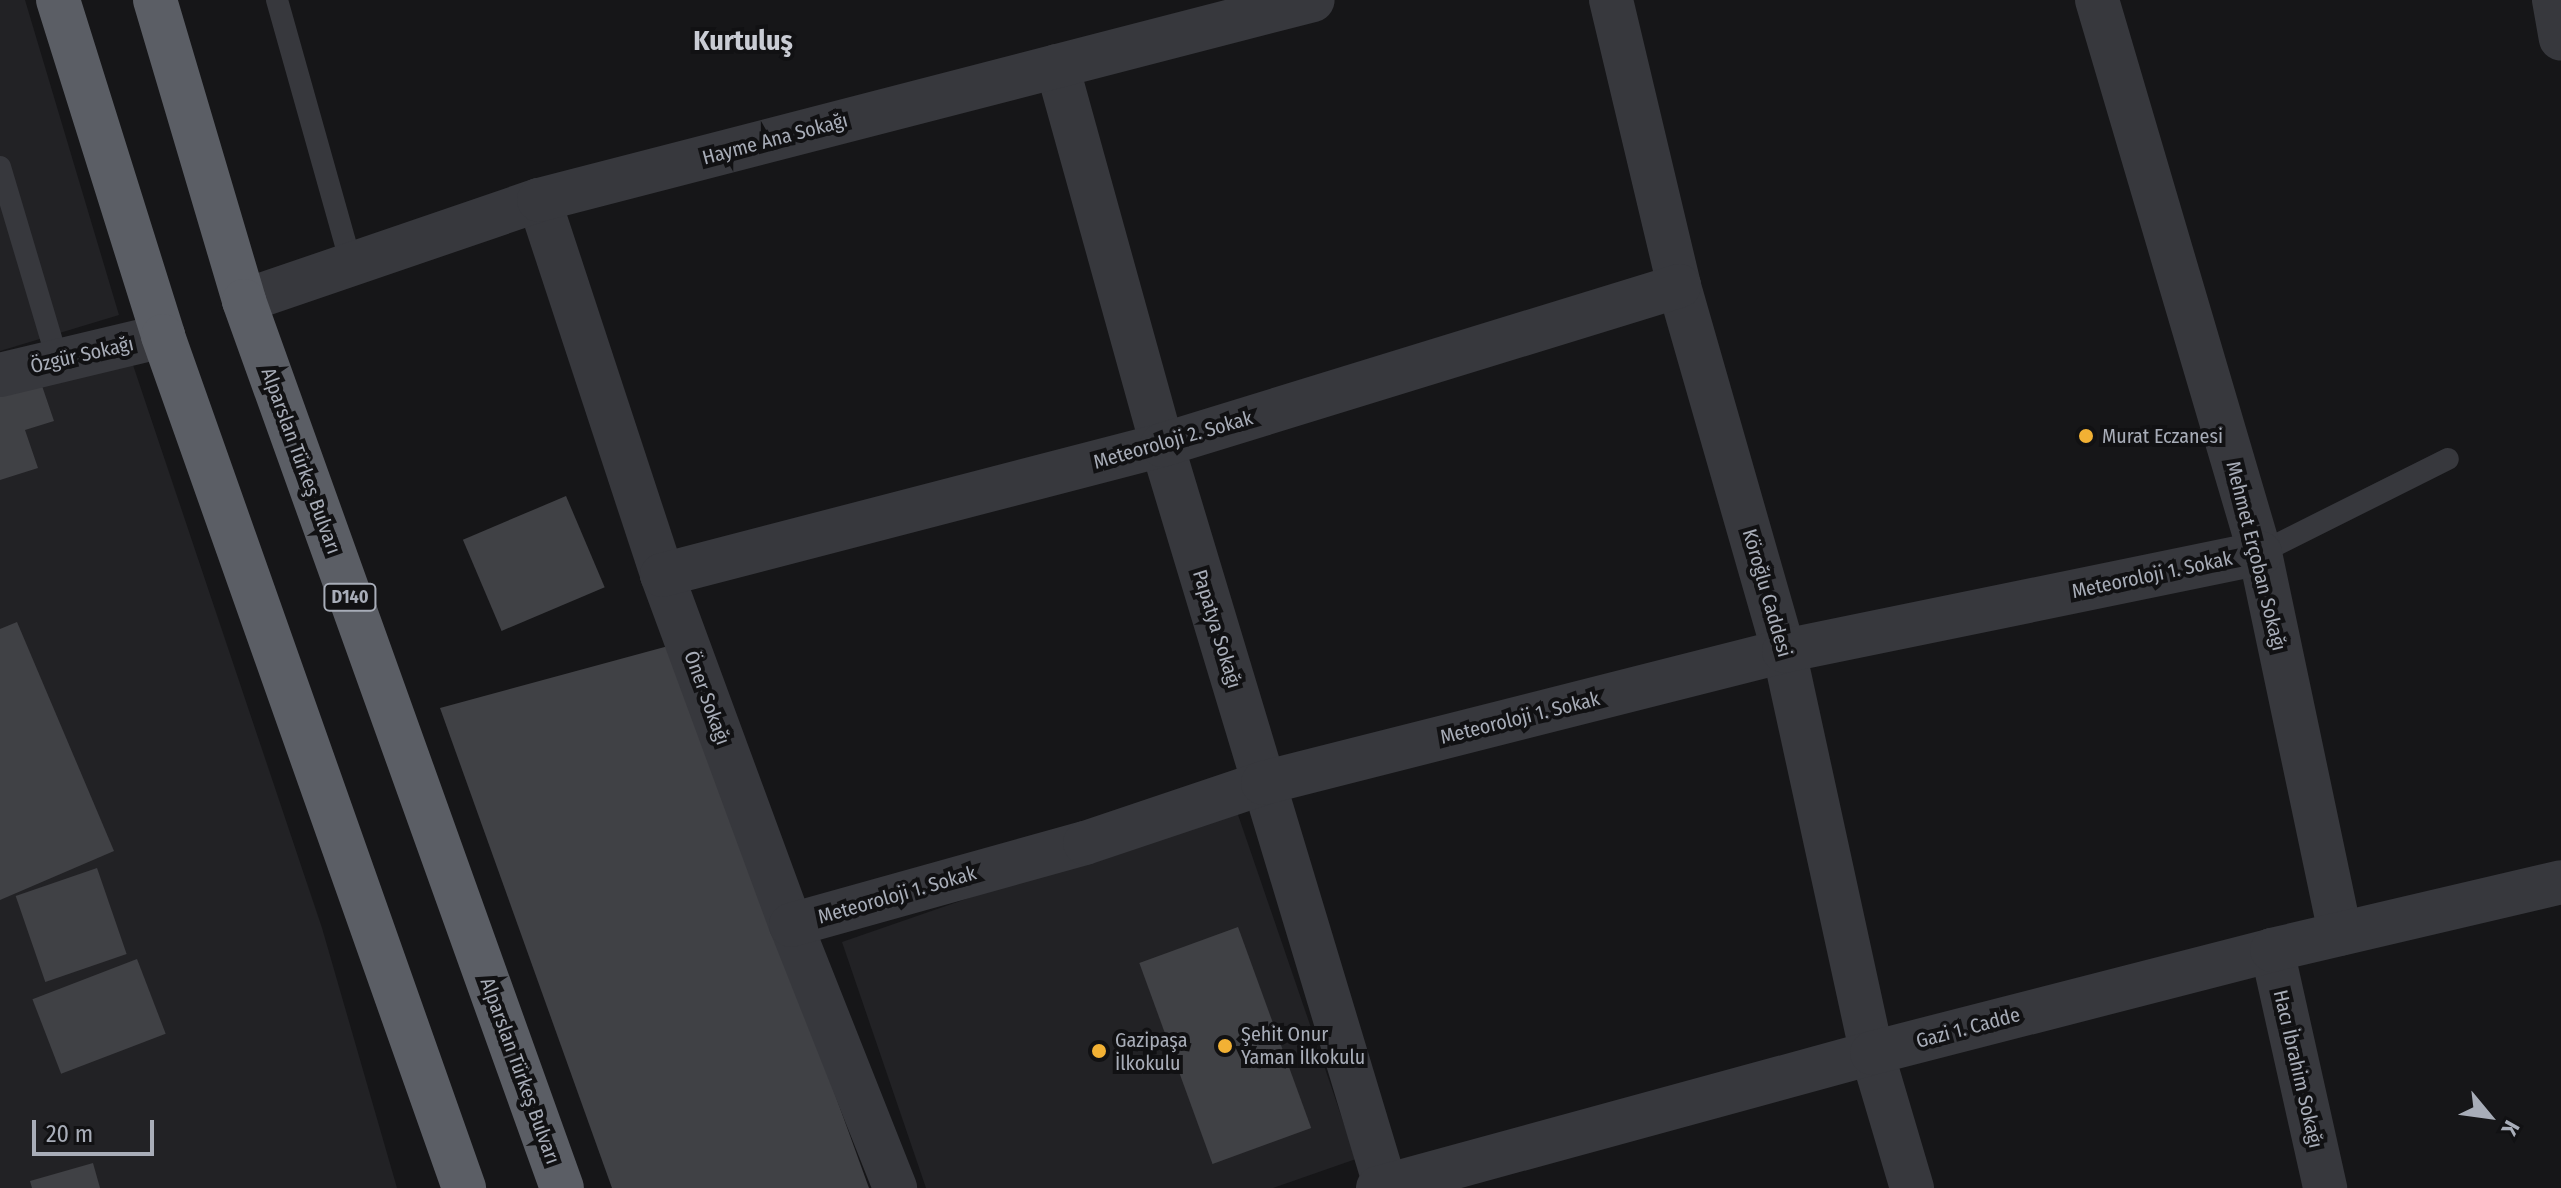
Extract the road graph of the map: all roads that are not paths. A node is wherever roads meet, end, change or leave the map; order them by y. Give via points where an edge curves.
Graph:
1 (58, 0) edge
2 (155, 0) edge
3 (277, 0) edge
4 (1313, 0) edge
5 (1611, 0) edge
6 (2097, 0) edge
7 (2554, 0) edge
8 (2561, 38) edge
9 (1057, 66) junction
10 (0, 167) edge
11 (539, 200) junction
12 (351, 264) junction
13 (1679, 286) junction
14 (244, 301) junction
15 (163, 336) junction
16 (58, 361) junction
17 (0, 375) edge
18 (1162, 445) junction
19 (2448, 459) dead end
20 (2260, 553) junction
21 (662, 575) junction
22 (1784, 651) junction
23 (1263, 783) junction
24 (2561, 882) edge
25 (791, 925) junction
26 (2340, 934) junction
27 (2272, 950) junction
28 (1872, 1053) junction
29 (1383, 1187) edge
30 (464, 1188) edge
31 (562, 1188) edge
32 (895, 1188) edge
33 (1912, 1188) edge
34 (2325, 1188) edge

1 - 15 highway
2 - 14 highway, Alparslan Türkeş Bulvarı / D140
3 - 12 lane
4 - 9 street, Hayme Ana Sokağı
5 - 13 street, Köroğlu Caddesi
6 - 20 street, Mehmet Erçoban Sokağı
7 - 8 street
9 - 11 street, Hayme Ana Sokağı
9 - 18 street, Papatya Sokağı
10 - 16 lane
11 - 12 street, Hayme Ana Sokağı
11 - 21 street, Öner Sokağı
12 - 14 street, Hayme Ana Sokağı
13 - 18 street, Meteoroloji 2. Sokak
13 - 22 street, Köroğlu Caddesi
14 - 31 highway, Alparslan Türkeş Bulvarı / D140
15 - 16 street, Özgür Sokağı
15 - 30 highway
16 - 17 street, Özgür Sokağı
18 - 21 street, Meteoroloji 2. Sokak
18 - 23 street, Papatya Sokağı
19 - 20 lane
20 - 22 street, Meteoroloji 1. Sokak
20 - 26 street, Mehmet Erçoban Sokağı
21 - 25 street, Öner Sokağı
22 - 23 street, Meteoroloji 1. Sokak
22 - 28 street, Köroğlu Caddesi
23 - 25 street, Meteoroloji 1. Sokak via 1085,843
23 - 29 street, Papatya Sokağı
24 - 26 street, Gazi 1. Cadde
25 - 32 street, Öner Sokağı
26 - 27 street, Gazi 1. Cadde
27 - 28 street, Gazi 1. Cadde
27 - 34 street, Hacı İbrahim Sokağı
28 - 29 street, Gazi 1. Cadde
28 - 33 street, Köroğlu Caddesi

